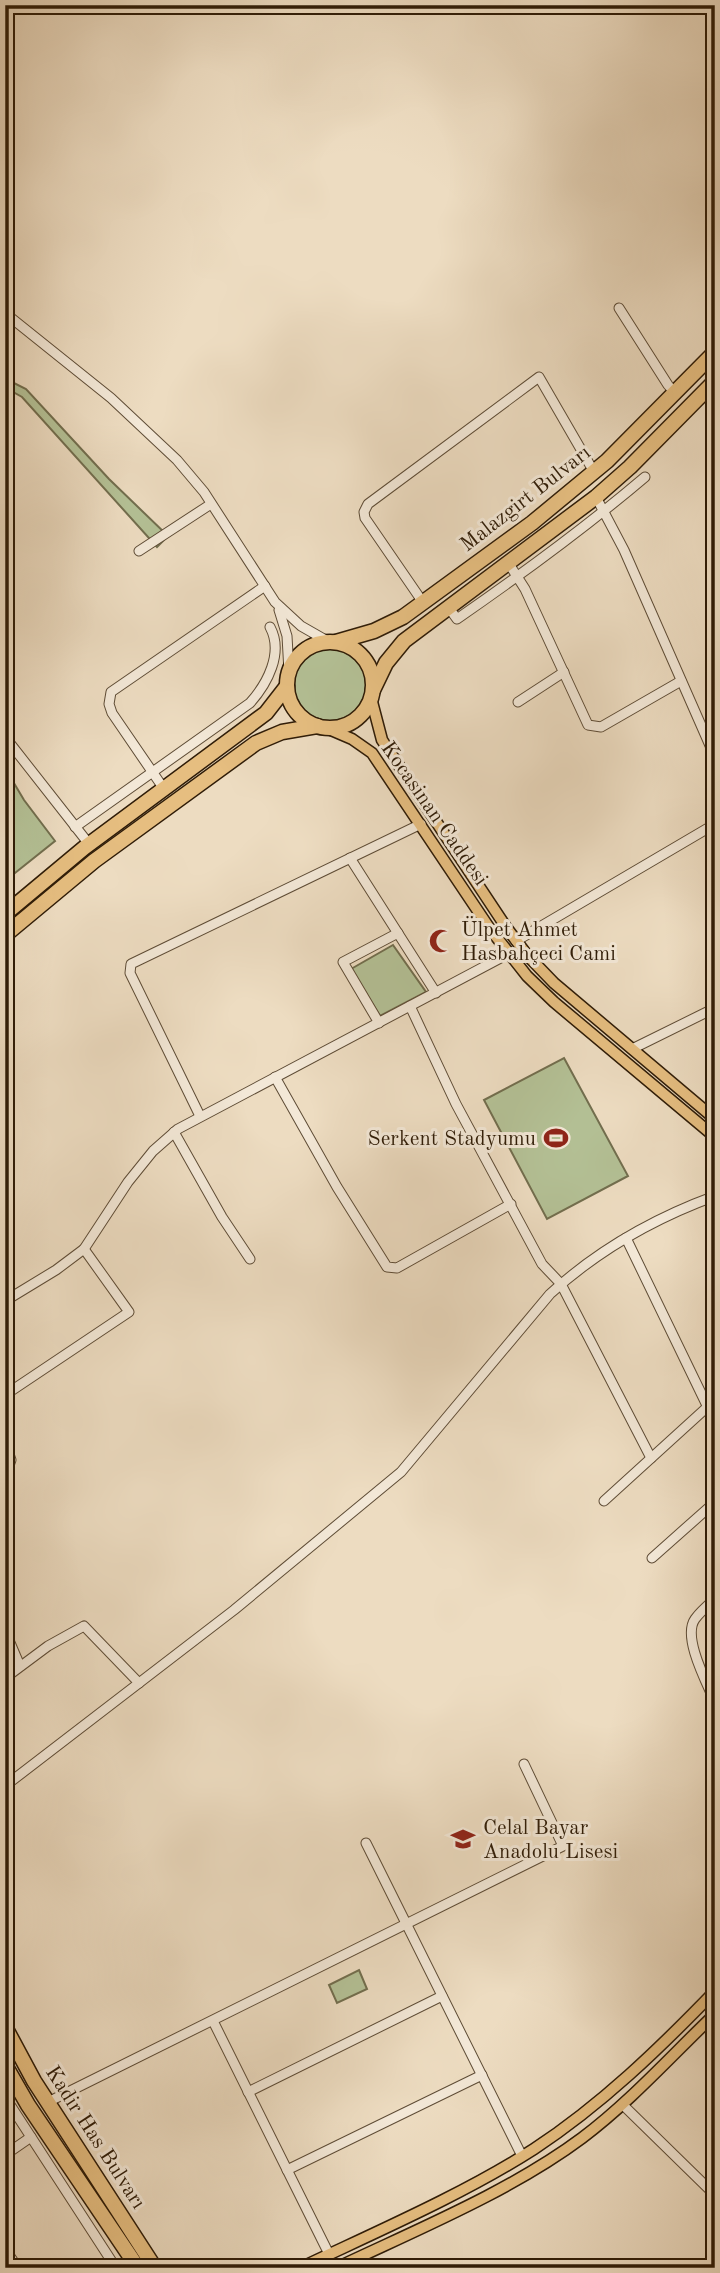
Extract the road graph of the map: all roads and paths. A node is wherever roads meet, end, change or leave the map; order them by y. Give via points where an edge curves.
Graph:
1 (619, 308) dead end
2 (5, 313) edge
3 (715, 352) edge
4 (715, 382) edge
5 (676, 393) junction
6 (594, 472) junction
7 (645, 477) dead end
8 (596, 497) junction
9 (211, 503) junction
10 (605, 511) junction
11 (139, 551) dead end
12 (509, 564) junction
13 (519, 576) junction
14 (265, 586) junction
15 (422, 601) junction
16 (275, 602) junction
17 (449, 608) junction
18 (270, 627) dead end
19 (332, 642) junction
20 (564, 672) junction
21 (288, 679) junction
22 (681, 681) junction
23 (372, 694) junction
24 (518, 702) dead end
25 (321, 726) junction
26 (5, 737) edge
27 (715, 757) edge
28 (153, 773) junction
29 (164, 789) junction
30 (421, 824) junction
31 (715, 824) edge
32 (75, 827) junction
33 (89, 844) junction
34 (350, 858) junction
35 (5, 914) edge
36 (398, 933) junction
37 (5, 935) edge
38 (516, 940) junction
39 (508, 954) junction
40 (436, 993) junction
41 (410, 1006) junction
42 (715, 1008) edge
43 (379, 1023) junction
44 (632, 1049) junction
45 (275, 1077) junction
46 (200, 1116) junction
47 (715, 1119) edge
48 (174, 1132) junction
49 (715, 1137) edge
50 (715, 1196) edge
51 (511, 1204) junction
52 (626, 1238) junction
53 (84, 1249) junction
54 (250, 1259) dead end
55 (561, 1284) junction
56 (5, 1301) edge
57 (5, 1395) edge
58 (711, 1403) edge
59 (715, 1422) edge
60 (5, 1442) edge
61 (651, 1458) junction
62 (5, 1477) edge
63 (604, 1502) dead end
64 (715, 1502) edge
65 (652, 1558) dead end
66 (715, 1599) edge
67 (5, 1630) edge
68 (20, 1666) junction
69 (5, 1678) edge
70 (139, 1683) junction
71 (714, 1700) edge
72 (524, 1764) dead end
73 (5, 1786) edge
74 (366, 1843) dead end
75 (407, 1925) junction
76 (715, 1991) edge
77 (442, 1996) junction
78 (715, 2014) edge
79 (213, 2021) junction
80 (5, 2027) edge
81 (5, 2064) edge
82 (482, 2075) junction
83 (248, 2092) junction
84 (5, 2096) edge
85 (48, 2102) junction
86 (623, 2105) junction
87 (22, 2109) junction
88 (5, 2119) edge
89 (31, 2137) junction
90 (5, 2155) edge
91 (522, 2156) junction
92 (287, 2170) junction
93 (715, 2195) edge
94 (5, 2249) edge
95 (328, 2254) junction
96 (151, 2266) edge
97 (18, 2268) edge
98 (116, 2268) edge
99 (300, 2268) edge
100 (336, 2268) edge

1 - 5 street
2 - 9 street via 147,430
3 - 5 highway, Malazgirt Bulvarı
4 - 8 highway, Malazgirt Bulvarı
5 - 6 highway, Malazgirt Bulvarı
6 - 15 highway, Malazgirt Bulvarı via 532,523
6 - 15 street via 539,377 368,504 366,518
7 - 10 street
8 - 10 street
8 - 12 highway, Malazgirt Bulvarı
9 - 11 street
9 - 14 street
10 - 13 street
10 - 22 street
12 - 13 street
12 - 17 highway, Malazgirt Bulvarı
13 - 17 street via 457,619
13 - 20 street
14 - 16 street
14 - 28 street via 111,692 112,713
15 - 19 highway, Malazgirt Bulvarı via 388,624
16 - 19 street via 301,626
16 - 21 street via 287,636
17 - 23 highway, Malazgirt Bulvarı via 398,648
18 - 28 street via 274,659 256,696
19 - 21 highway via 307,648 296,658
19 - 23 highway via 357,651 367,662 373,676
20 - 22 street via 586,722 594,728
20 - 24 street
21 - 25 highway via 294,708 304,719
21 - 29 highway via 266,713
22 - 27 street
23 - 25 highway via 365,711 353,721 340,727
23 - 38 main road, Kocasinan Caddesi via 382,740
25 - 30 main road, Kocasinan Caddesi via 352,738 372,753
25 - 37 highway via 282,732 256,743 94,861
26 - 32 street
28 - 29 street
28 - 32 street
29 - 33 highway
30 - 34 street
30 - 39 main road, Kocasinan Caddesi
31 - 38 street
32 - 33 street
33 - 35 highway
34 - 36 street
34 - 46 street via 130,965
36 - 40 street
36 - 43 street via 343,962
38 - 44 main road, Kocasinan Caddesi via 554,984
39 - 40 street
39 - 49 main road, Kocasinan Caddesi via 554,1002
40 - 41 street
41 - 43 street
41 - 51 street via 456,1104
42 - 44 street
43 - 45 street
44 - 47 main road, Kocasinan Caddesi
45 - 46 street
45 - 51 street via 387,1267 397,1268
46 - 48 street
48 - 53 street via 128,1182
48 - 54 street
50 - 52 street
51 - 55 street via 542,1264
52 - 55 street
52 - 58 street
53 - 56 street
53 - 57 street via 129,1312
55 - 61 street
55 - 70 street via 401,1472 234,1611
58 - 59 street
58 - 61 street
60 - 62 street via 11,1460
61 - 63 street
64 - 65 street
66 - 71 street via 694,1619 691,1634
67 - 68 street
68 - 69 street
68 - 70 street via 84,1626
70 - 73 street
72 - 75 street via 563,1846
74 - 75 street
75 - 77 street
75 - 79 street
76 - 91 main road via 620,2083
77 - 82 street
77 - 83 street
78 - 86 main road
79 - 83 street
79 - 85 street
80 - 85 highway, Kadir Has Bulvarı
81 - 87 highway, Kadir Has Bulvarı
82 - 91 street
82 - 92 street
83 - 92 street
84 - 87 street
85 - 96 highway, Kadir Has Bulvarı
86 - 93 street
86 - 100 main road via 537,2168
87 - 88 street
87 - 89 street
87 - 96 highway, Kadir Has Bulvarı
89 - 90 street
89 - 98 street
91 - 95 main road
92 - 95 street
94 - 97 street
95 - 99 main road

